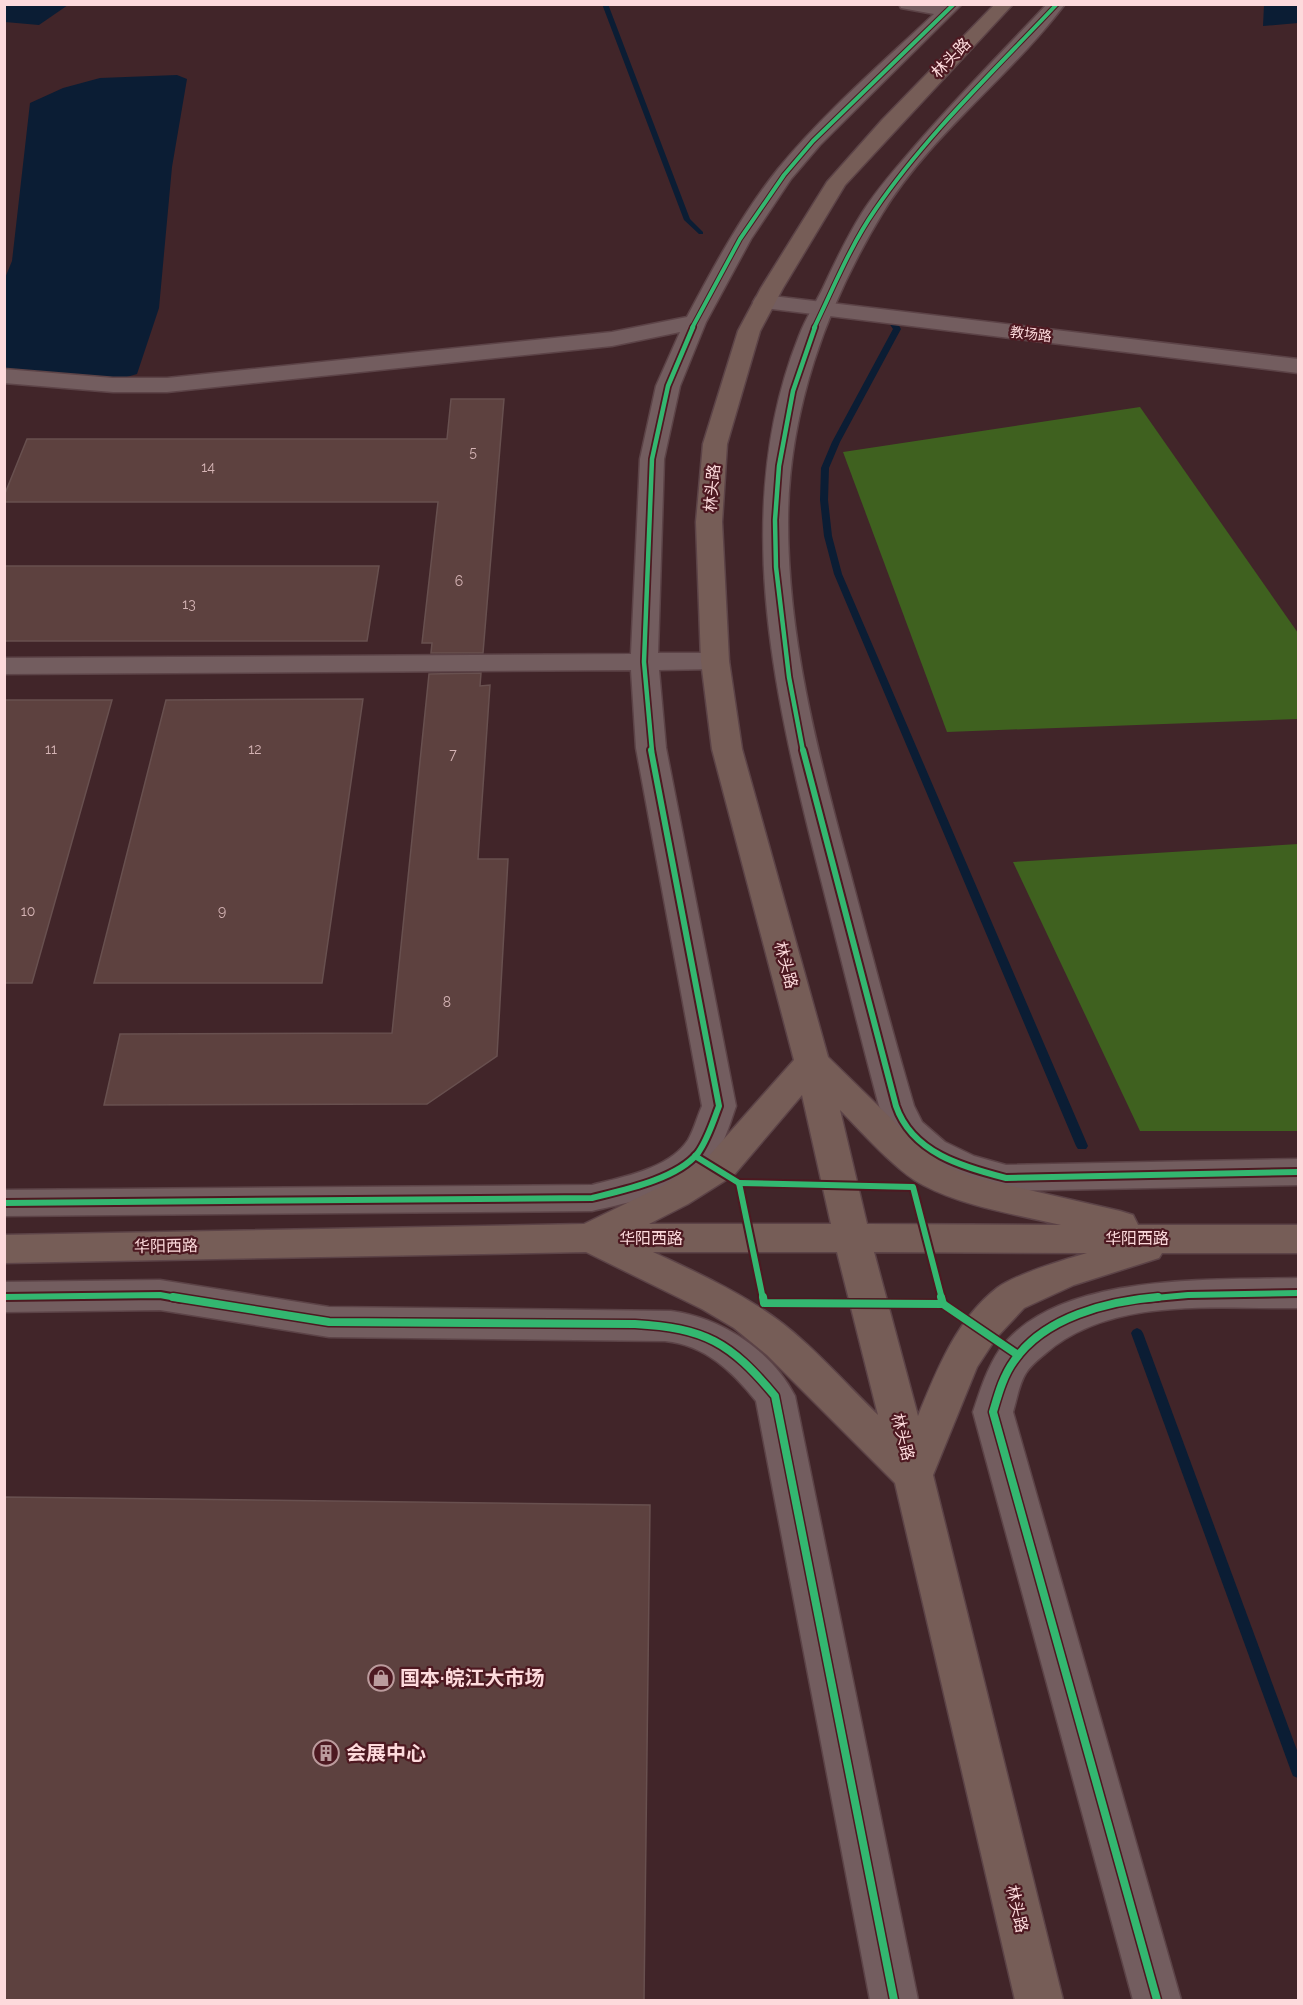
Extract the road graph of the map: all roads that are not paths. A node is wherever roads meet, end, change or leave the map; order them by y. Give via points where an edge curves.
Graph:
1 (907, 4) edge
2 (1005, 4) edge
3 (1057, 4) edge
4 (951, 8) edge
5 (768, 295) junction
6 (827, 302) junction
7 (695, 322) junction
8 (1299, 351) edge
9 (1299, 366) edge
10 (4, 375) edge
11 (715, 661) junction
12 (644, 662) junction
13 (4, 666) edge
14 (812, 1062) junction
15 (1299, 1172) edge
16 (4, 1203) edge
17 (590, 1238) junction
18 (852, 1238) junction
19 (1177, 1238) junction
20 (1299, 1239) edge
21 (4, 1249) edge
22 (1299, 1293) edge
23 (4, 1297) edge
24 (913, 1475) junction
25 (894, 2001) edge
26 (1039, 2001) edge
27 (1157, 2001) edge

1 - 4 street
2 - 5 main road, 林头路 via 837,182
3 - 6 street via 893,184 855,244
4 - 7 street via 813,141 784,175 740,239
5 - 6 street, 教场路
5 - 11 main road, 林头路 via 749,331 715,444 709,522
6 - 8 street, 教场路
6 - 9 street, 教场路
6 - 15 street via 810,336 793,391 779,466 776,567 802,747 901,1118 918,1141 942,1155 968,1169 1006,1178
7 - 10 street via 612,339 168,385 113,386
7 - 12 street via 668,386 651,459
11 - 12 street
11 - 14 main road, 林头路 via 727,750
12 - 13 street
12 - 16 street via 651,748 719,1106 711,1131 695,1156 639,1186 592,1198
14 - 17 main road via 721,1166 675,1195
14 - 18 main road, 林头路
14 - 19 main road via 898,1147 933,1174 965,1189
17 - 18 main road, 华阳西路
17 - 21 main road, 华阳西路
17 - 24 main road via 747,1318 781,1344
18 - 19 main road, 华阳西路
18 - 24 main road, 林头路
19 - 20 main road, 华阳西路
19 - 24 main road via 1061,1275 1011,1298 983,1327 960,1361
22 - 27 street via 1135,1298 1102,1305 1045,1330 1018,1355 1002,1384 993,1412
23 - 25 street via 160,1295 329,1322 645,1325 684,1328 728,1348 753,1368 775,1396
24 - 26 main road, 林头路

